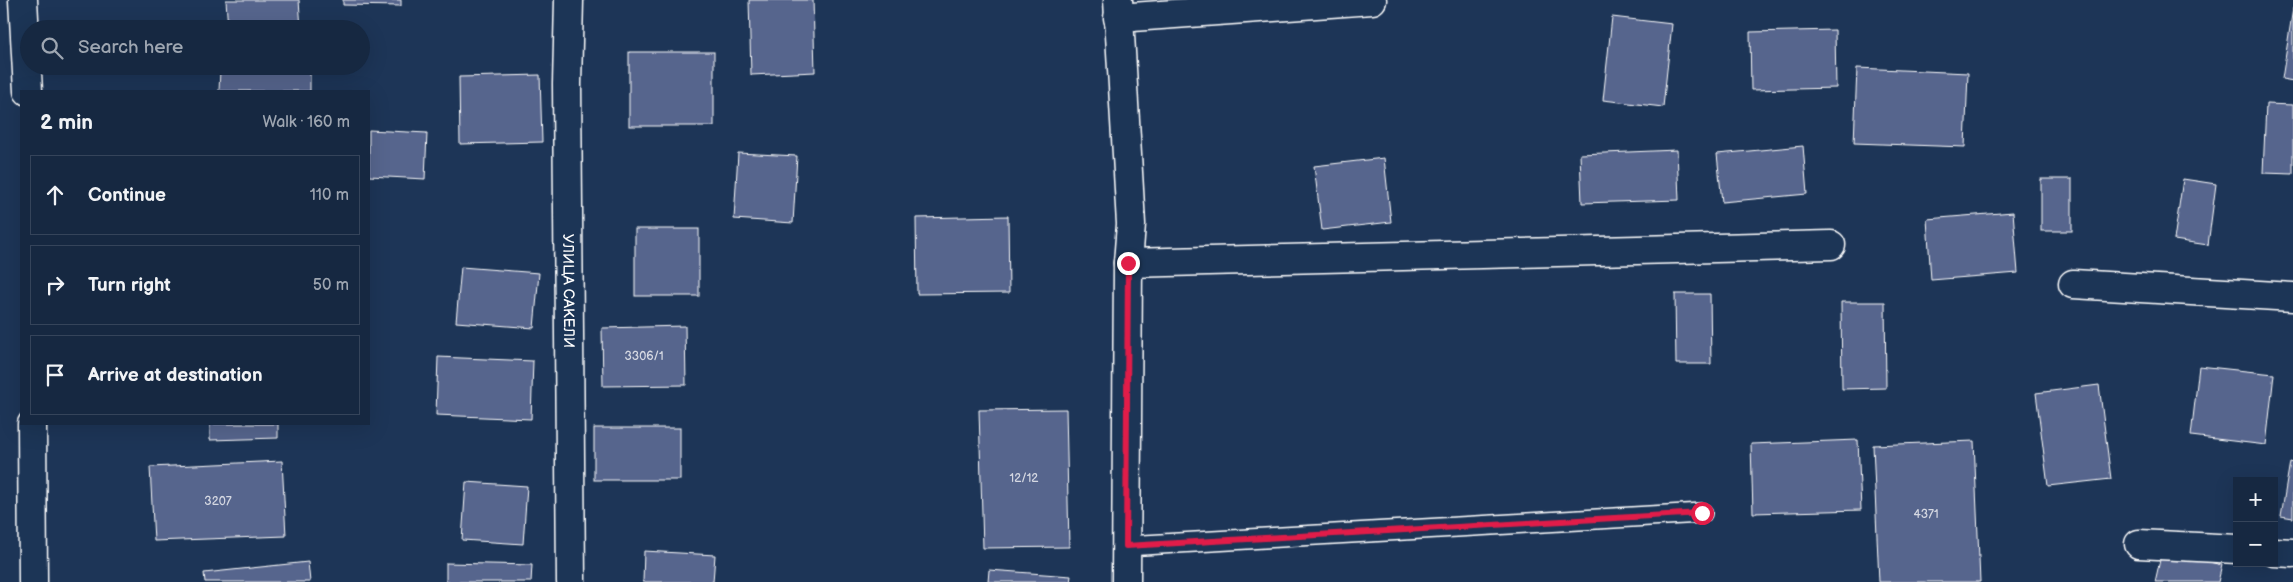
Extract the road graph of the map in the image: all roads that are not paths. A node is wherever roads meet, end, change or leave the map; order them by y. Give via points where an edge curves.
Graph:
1 (23, 0) edge
2 (569, 0) edge
3 (1372, 0) edge
4 (1118, 9) edge
5 (24, 20) edge
6 (27, 75) edge
7 (28, 90) edge
8 (1831, 245) dead end
9 (1128, 263) junction
10 (2073, 284) dead end
11 (2293, 298) edge
12 (32, 425) edge
13 (1702, 513) dead end
14 (2138, 544) dead end
15 (1126, 546) junction
16 (2233, 550) edge
17 (2278, 552) edge
18 (2293, 553) edge
19 (32, 582) edge
20 (571, 582) edge
21 (1126, 582) edge

1 - 5 street
2 - 20 street, УЛИЦА САКЕЛИ
3 - 4 street
4 - 9 street via 1131,224
6 - 7 street
8 - 9 street
9 - 15 street
10 - 11 street
12 - 19 street
13 - 15 lane
14 - 16 street
15 - 21 street
17 - 18 street

